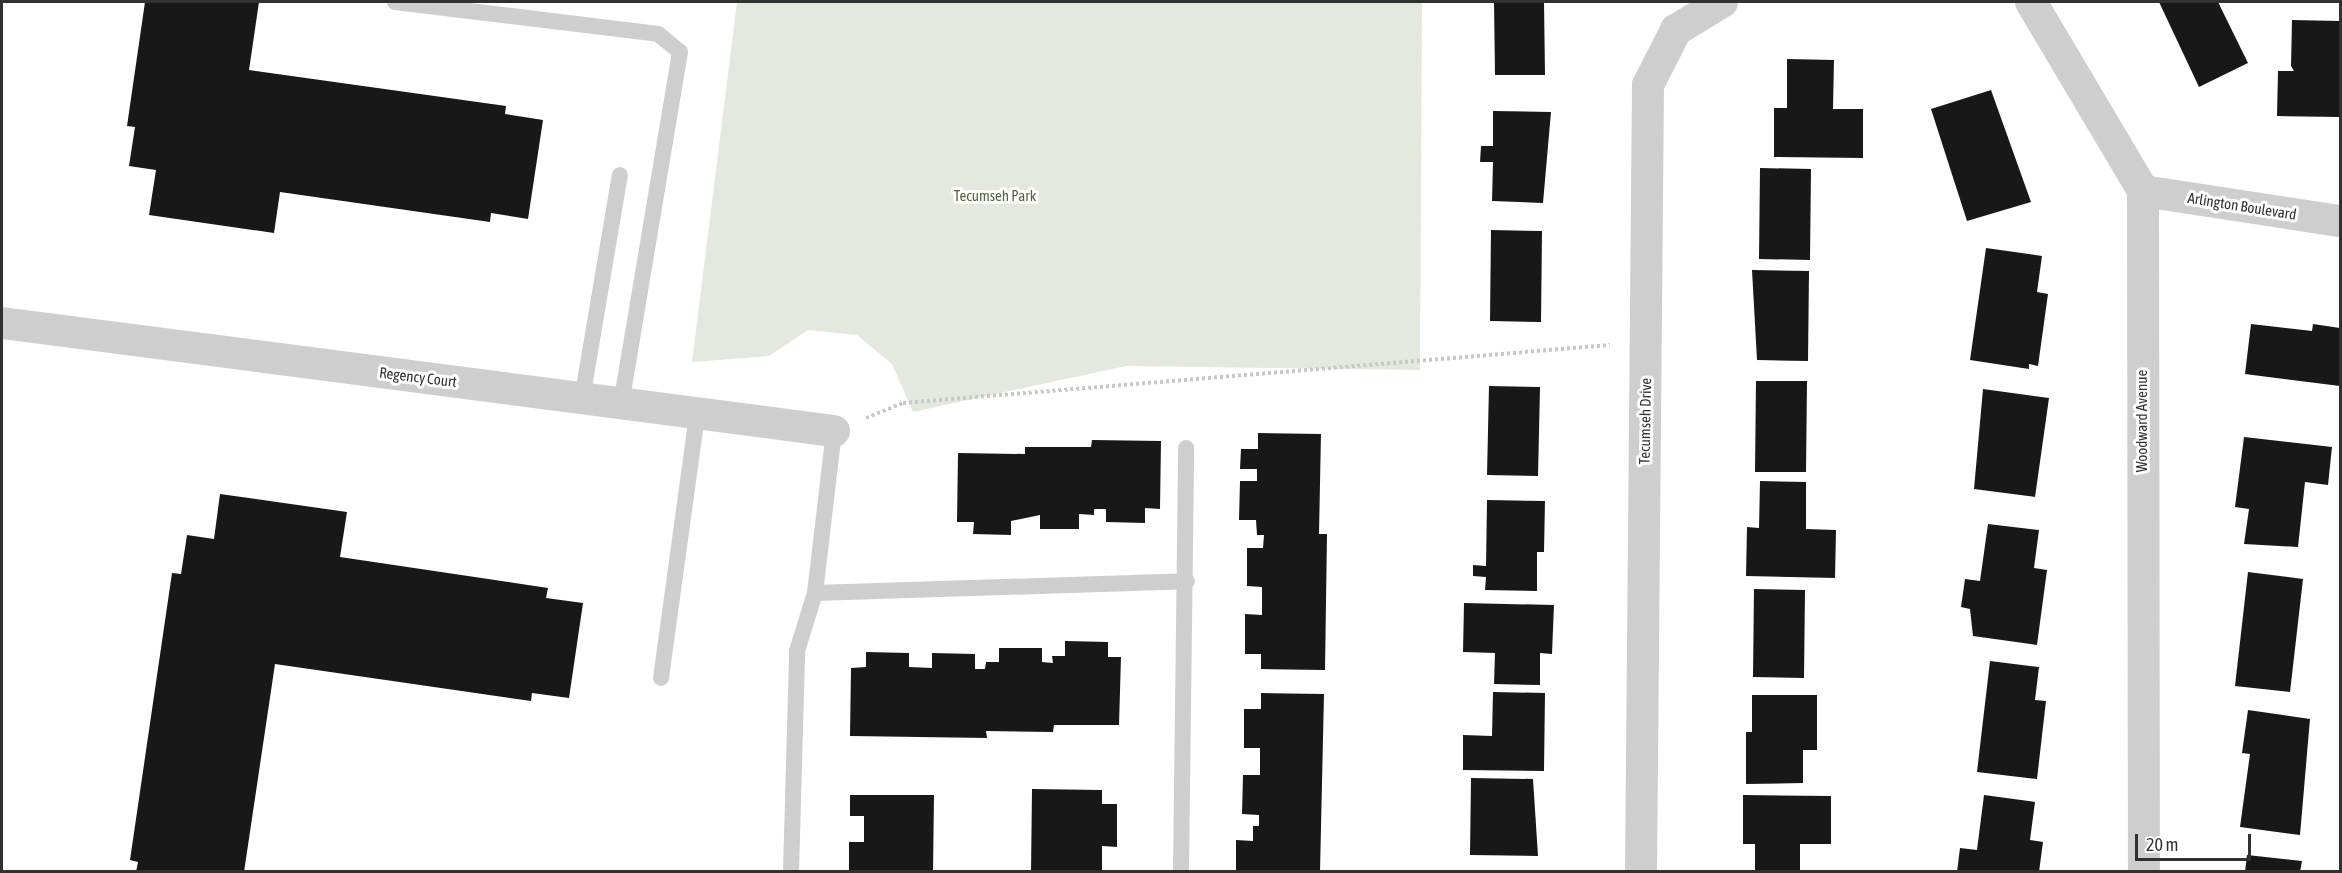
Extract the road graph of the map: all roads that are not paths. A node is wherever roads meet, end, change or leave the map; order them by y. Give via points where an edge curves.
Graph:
1 (395, 2) edge
2 (1722, 2) edge
3 (2031, 2) edge
4 (620, 175) dead end
5 (2143, 190) junction
6 (2340, 221) edge
7 (2, 323) edge
8 (582, 399) junction
9 (621, 404) junction
10 (697, 414) junction
11 (834, 431) joint
12 (1186, 448) dead end
13 (1187, 581) junction
14 (815, 593) junction
15 (661, 678) dead end
16 (790, 872) edge
17 (1181, 872) edge
18 (1641, 872) edge
19 (2144, 872) edge

1 - 9 lane via 658,34 680,52
2 - 18 street, Tecumseh Drive via 1676,30 1648,85
3 - 5 street
4 - 8 lane
5 - 6 street, Arlington Boulevard
5 - 19 street, Woodward Avenue
7 - 8 street, Regency Court
8 - 9 street, Regency Court
9 - 10 street, Regency Court
10 - 11 street, Regency Court
10 - 15 lane
11 - 14 lane
12 - 13 lane
13 - 14 lane
13 - 17 lane
14 - 16 lane via 797,651

